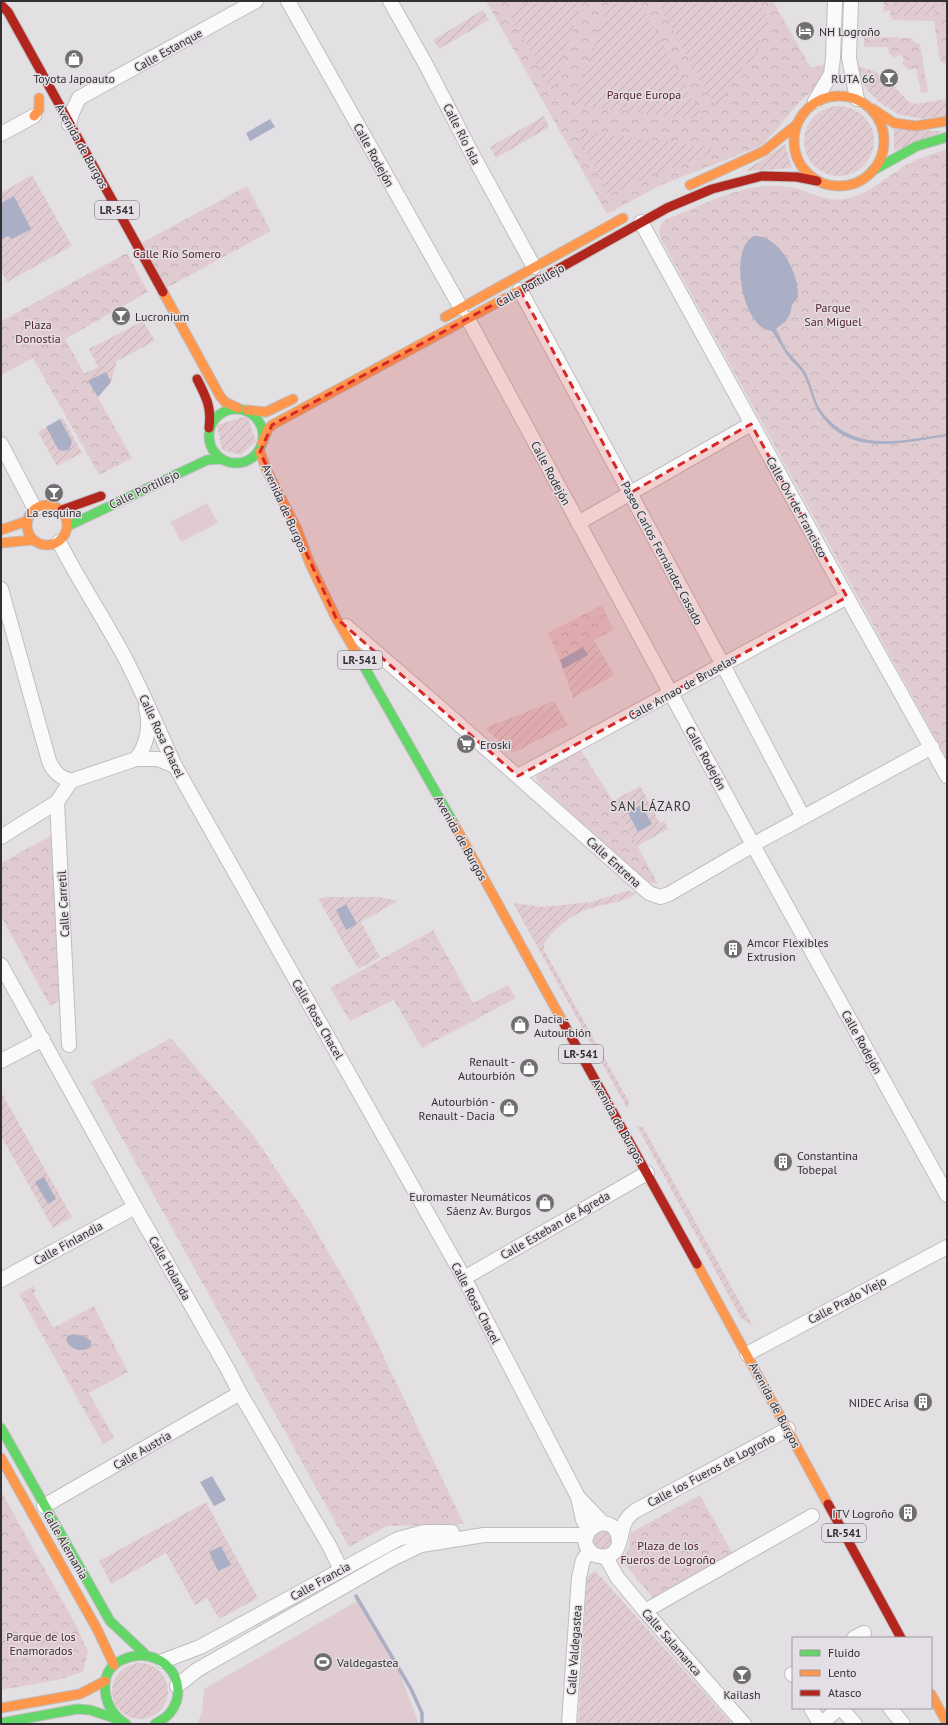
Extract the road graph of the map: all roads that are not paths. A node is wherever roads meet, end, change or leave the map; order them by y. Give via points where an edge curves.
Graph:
1 (256, 1) edge
2 (288, 1) edge
3 (390, 1) edge
4 (835, 1) edge
5 (851, 1) edge
6 (1, 5) edge
7 (50, 88) junction
8 (80, 98) junction
9 (857, 99) junction
10 (816, 101) junction
11 (872, 108) junction
12 (43, 116) junction
13 (947, 121) edge
14 (70, 124) junction
15 (796, 125) junction
16 (1, 134) edge
17 (947, 137) edge
18 (870, 173) junction
19 (817, 181) junction
20 (682, 188) dead end
21 (629, 214) dead end
22 (641, 222) junction
23 (534, 267) junction
24 (520, 290) junction
25 (465, 314) junction
26 (435, 322) dead end
27 (193, 372) dead end
28 (304, 393) dead end
29 (242, 409) junction
30 (752, 424) junction
31 (209, 428) junction
32 (208, 438) junction
33 (1, 444) edge
34 (261, 447) junction
35 (201, 451) dead end
36 (226, 461) junction
37 (247, 472) dead end
38 (110, 493) dead end
39 (630, 493) junction
40 (35, 509) junction
41 (62, 510) junction
42 (27, 521) junction
43 (578, 523) junction
44 (68, 526) junction
45 (1, 530) edge
46 (33, 540) junction
47 (59, 542) junction
48 (293, 542) dead end
49 (1, 543) edge
50 (310, 564) junction
51 (1, 589) edge
52 (847, 597) junction
53 (336, 618) junction
54 (723, 665) junction
55 (141, 690) junction
56 (671, 694) junction
57 (932, 747) junction
58 (136, 759) junction
59 (175, 766) junction
60 (518, 776) junction
61 (947, 776) edge
62 (71, 781) junction
63 (57, 802) junction
64 (802, 817) junction
65 (1, 837) edge
66 (754, 845) junction
67 (1, 965) edge
68 (42, 1039) junction
69 (69, 1045) dead end
70 (1, 1061) edge
71 (647, 1173) junction
72 (947, 1195) edge
73 (135, 1206) junction
74 (947, 1246) edge
75 (464, 1278) junction
76 (1, 1280) edge
77 (747, 1354) junction
78 (240, 1393) junction
79 (1, 1428) edge
80 (788, 1429) junction
81 (1, 1458) edge
82 (578, 1497) junction
83 (44, 1506) junction
84 (635, 1511) junction
85 (812, 1516) dead end
86 (606, 1524) junction
87 (484, 1535) junction
88 (619, 1542) junction
89 (593, 1546) junction
90 (341, 1570) junction
91 (645, 1611) junction
92 (900, 1637) edge
93 (144, 1653) junction
94 (163, 1661) junction
95 (114, 1665) junction
96 (105, 1681) junction
97 (178, 1686) junction
98 (932, 1696) edge
99 (1, 1708) edge
100 (812, 1709) edge
101 (839, 1709) edge
102 (841, 1709) edge
103 (891, 1709) edge
104 (117, 1719) junction
105 (164, 1719) edge
106 (943, 1722) edge
107 (1, 1723) edge
108 (126, 1724) edge
109 (155, 1724) edge
110 (569, 1724) edge
111 (744, 1724) edge
112 (820, 1724) edge
113 (855, 1724) edge
114 (903, 1724) edge

1 - 8 street, Calle Estanque
2 - 25 street, Calle Rodejón
3 - 23 street, Calle Río Isla
4 - 10 street via 831,74
5 - 9 street via 849,58
6 - 7 main road, Avenida de Burgos / LR-541 via 8,12
7 - 8 street via 65,96
7 - 14 main road, Avenida de Burgos / LR-541
8 - 14 street via 72,113
9 - 10 main road via 838,95
9 - 11 main road
10 - 15 main road via 807,106
11 - 13 main road via 894,122 916,126
11 - 18 main road via 880,122 884,138 880,159
12 - 12 main road, Avenida de Burgos via 38,95 39,110
12 - 16 street
14 - 29 main road, Avenida de Burgos / LR-541 via 220,396 225,402
15 - 19 main road via 793,141 797,159
15 - 20 main road via 764,151
17 - 18 main road via 929,141 900,154
18 - 19 main road via 847,186 839,187
19 - 22 main road, Calle Portillejo via 797,177 762,176 712,189
21 - 23 main road, Calle Portillejo
22 - 24 main road, Calle Portillejo
22 - 30 street, Calle Ovi de Francisco
23 - 25 main road, Calle Portillejo
24 - 25 main road, Calle Portillejo
24 - 39 street, Paseo Carlos Fernández Casado
25 - 26 main road, Calle Portillejo
25 - 34 main road, Calle Portillejo via 272,425
25 - 43 street, Calle Rodejón
27 - 31 main road via 210,408
28 - 29 main road via 265,413
29 - 31 main road via 229,409 220,413 213,419
29 - 34 main road, LR-541 via 255,415 260,423 263,432
30 - 39 street
30 - 52 street, Calle Ovi de Francisco
31 - 32 main road
32 - 35 main road
32 - 36 main road via 215,454
33 - 40 street
34 - 36 main road via 247,461
34 - 50 main road, Avenida de Burgos / LR-541 via 266,469 297,530
36 - 37 main road, Avenida de Burgos
36 - 44 main road, Calle Portillejo via 207,460
38 - 41 main road, Calle Portillejo
39 - 43 street
39 - 54 street, Paseo Carlos Fernández Casado
40 - 41 main road via 47,504
40 - 42 main road
41 - 44 main road
42 - 45 main road
42 - 46 main road via 27,531
43 - 56 street, Calle Rodejón
44 - 47 main road via 66,534
46 - 47 main road via 45,546
46 - 49 main road
47 - 55 street, Calle Rosa Chacel
48 - 50 main road, Avenida de Burgos / LR-541
50 - 53 main road, Avenida de Burgos / LR-541
51 - 62 street via 43,745 53,770
52 - 54 street, Calle Arnao de Bruselas
52 - 57 street, Calle Ovi de Francisco
53 - 60 street, Calle Entrena
53 - 71 main road, Avenida de Burgos / LR-541 via 415,754
54 - 56 street, Calle Arnao de Bruselas
54 - 64 street, Paseo Carlos Fernández Casado
55 - 58 street via 147,712 146,742
55 - 59 street, Calle Rosa Chacel
56 - 60 street, Calle Arnao de Bruselas
56 - 66 street, Calle Rodejón
57 - 61 street, Calle Ovi de Francisco
57 - 64 street, Calle Entrena
58 - 59 street via 158,759
58 - 62 street
59 - 75 street, Calle Rosa Chacel
60 - 66 street, Calle Entrena via 649,893 660,897
62 - 63 street
63 - 65 street
63 - 69 street, Calle Carretil
64 - 66 street, Calle Entrena
66 - 72 street, Calle Rodejón
67 - 68 street, Calle Holanda
68 - 70 street
68 - 73 street, Calle Holanda
71 - 75 street, Calle Esteban de Ágreda
71 - 77 main road, Avenida de Burgos / LR-541
73 - 76 street, Calle Finlandia
73 - 78 street, Calle Holanda
74 - 77 street, Calle Prado Viejo
75 - 82 street, Calle Rosa Chacel
77 - 80 main road, Avenida de Burgos / LR-541
78 - 83 street, Calle Austria
78 - 90 street, Calle Holanda
79 - 83 main road, Calle Alemania
80 - 84 street, Calle los Fueros de Logroño
80 - 92 main road, Avenida de Burgos / LR-541
81 - 95 main road, Calle Alemania via 97,1629
82 - 86 street, Calle Rosa Chacel
82 - 89 street, Calle Rosa Chacel
83 - 93 main road, Calle Alemania via 110,1621
84 - 86 street, Calle los Fueros de Logroño via 616,1515
84 - 88 street, Calle los Fueros de Logroño via 624,1522
85 - 91 street
86 - 88 street, Calle Rosa Chacel via 617,1531
86 - 89 street, Calle los Fueros de Logroño via 593,1526
87 - 89 street, Calle Francia via 556,1535
87 - 90 street, Calle Francia via 464,1532 424,1532 410,1535
87 - 97 street, Calle Francia via 421,1545 392,1559 197,1670
88 - 89 street via 615,1552
89 - 91 street, Calle Salamanca
89 - 110 street, Calle Valdegastea via 588,1565 579,1577
90 - 94 street, Calle Francia via 200,1648
91 - 111 street, Calle Salamanca
93 - 94 main road
93 - 95 main road via 127,1656
94 - 97 main road via 174,1675
95 - 96 main road
96 - 99 main road via 80,1694
96 - 104 main road via 106,1703
97 - 105 main road via 176,1703
98 - 106 main road
100 - 112 street
101 - 112 street
102 - 113 street
103 - 114 street
104 - 107 main road via 90,1710 76,1709
104 - 108 main road
105 - 109 main road

